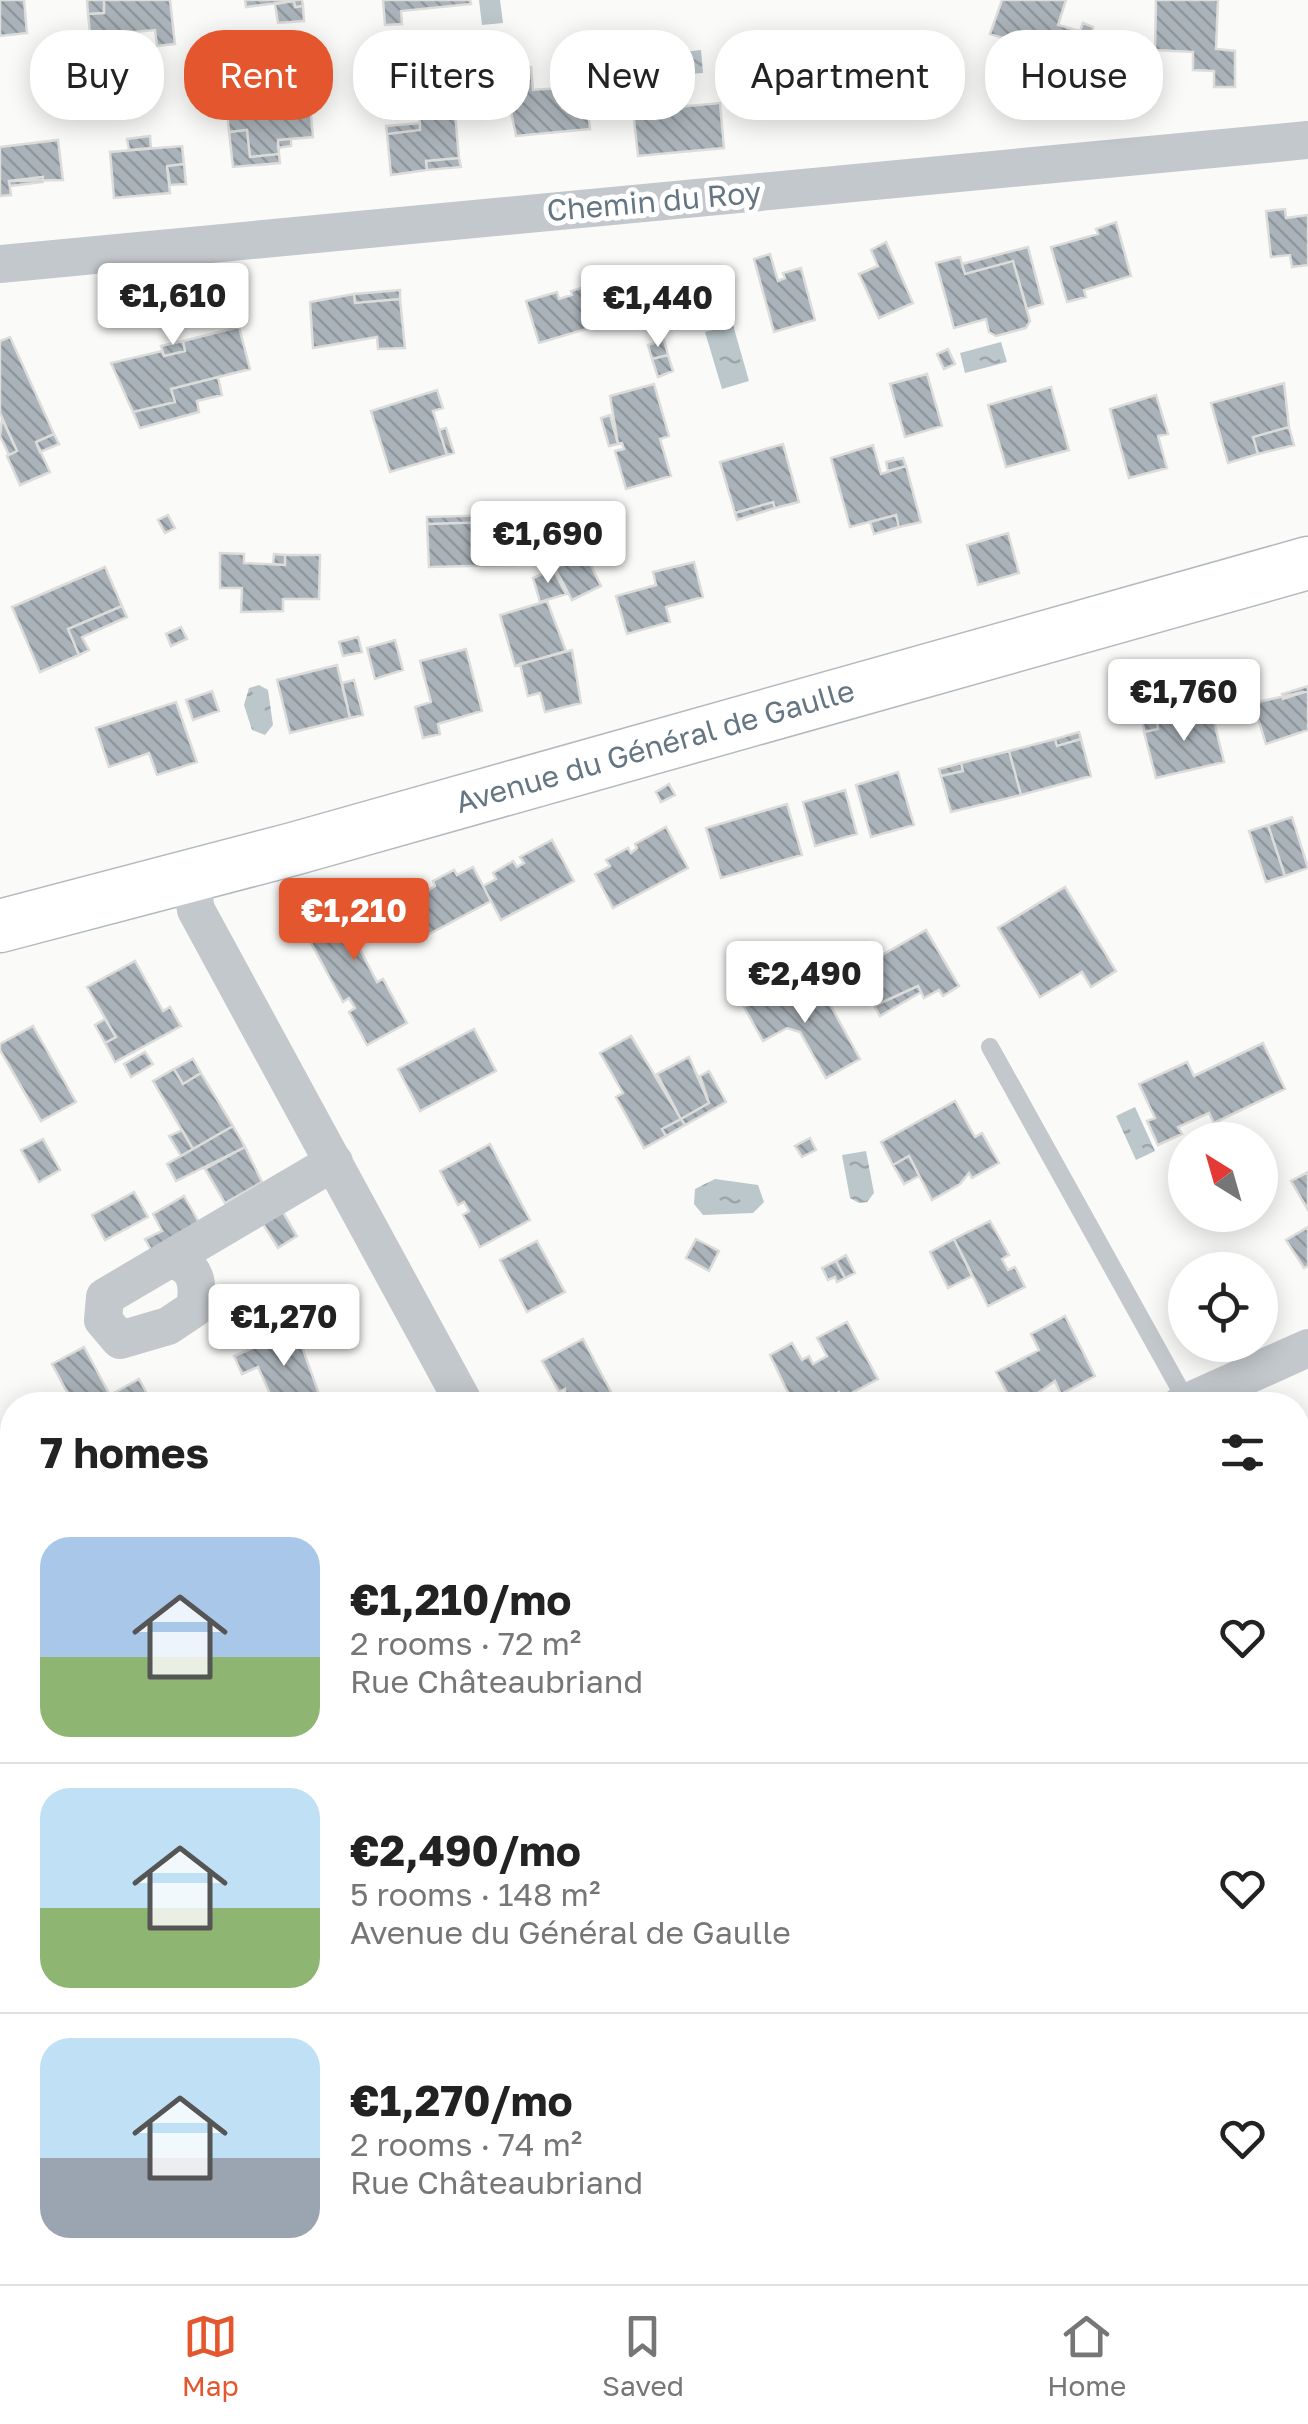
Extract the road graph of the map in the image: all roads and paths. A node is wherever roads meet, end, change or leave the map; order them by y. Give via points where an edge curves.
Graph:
1 (1308, 140) edge
2 (0, 264) edge
3 (1308, 563) edge
4 (190, 876) junction
5 (0, 926) edge
6 (990, 1047) dead end
7 (334, 1162) junction
8 (170, 1260) dead end
9 (1308, 1348) edge
10 (458, 1392) edge
11 (1177, 1392) edge
12 (1211, 1392) edge

1 - 2 street, Chemin du Roy
3 - 4 main road, Avenue du Général de Gaulle
4 - 5 main road, Avenue du Général de Gaulle
4 - 7 street via 196,910
6 - 11 lane
7 - 8 street
7 - 10 street
9 - 12 street

